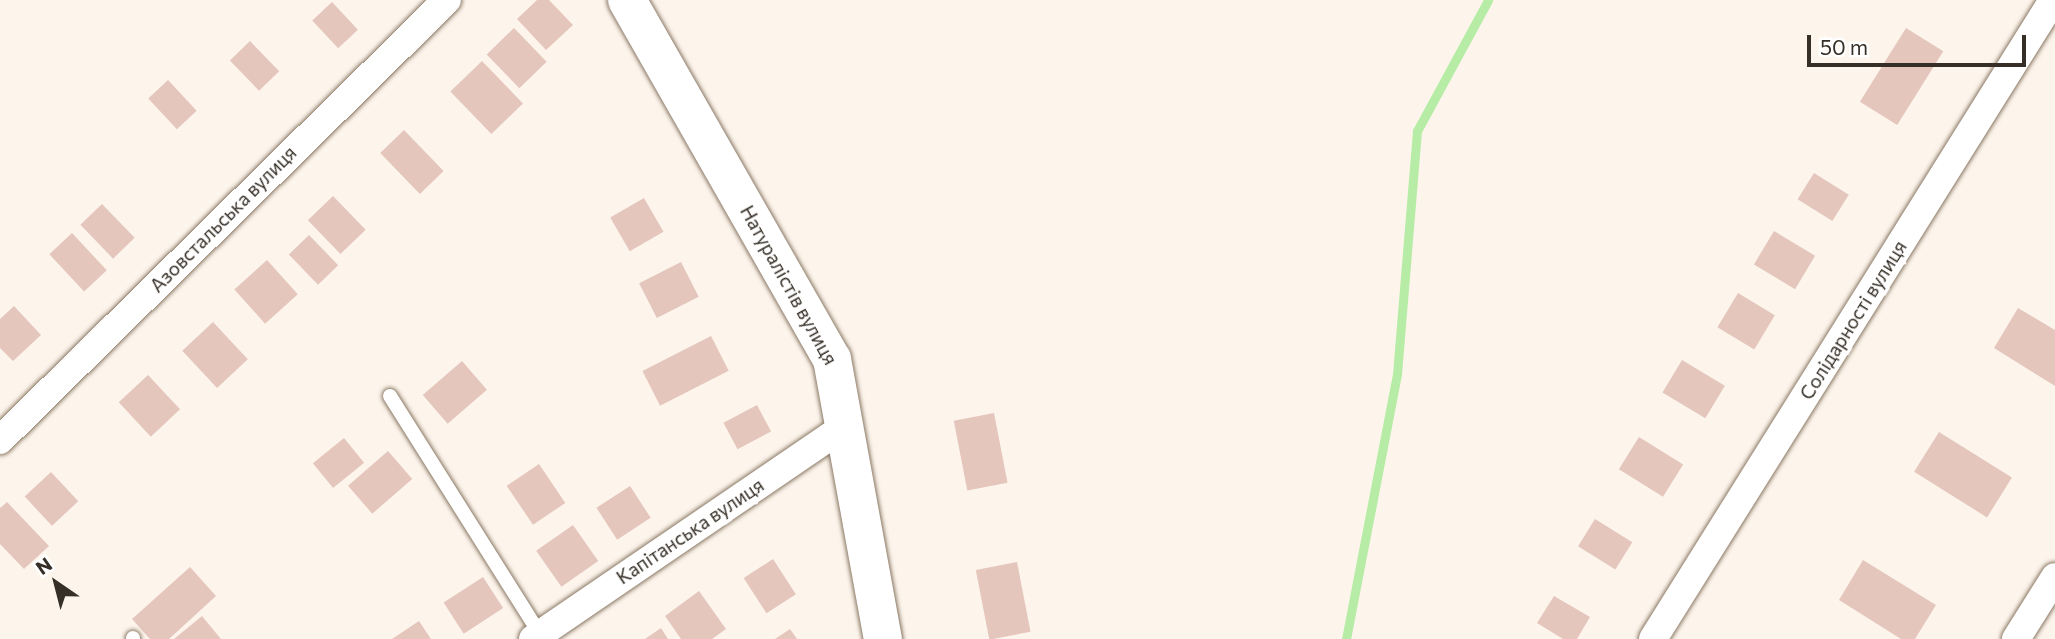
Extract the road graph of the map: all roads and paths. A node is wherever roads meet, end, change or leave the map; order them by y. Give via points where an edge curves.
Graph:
1 (447, 0) edge
2 (627, 0) edge
3 (2053, 0) edge
4 (390, 396) dead end
5 (848, 424) junction
6 (0, 440) edge
7 (2055, 578) edge
8 (536, 636) edge
9 (883, 639) edge
10 (1653, 639) edge
11 (2016, 639) edge

1 - 6 street, Азовстальська вулиця
2 - 5 street, Натуралістів вулиця via 832,359
3 - 10 street, Солідарності вулиця
4 - 8 lane
5 - 8 street, Капітанська вулиця
5 - 9 street, Натуралістів вулиця
7 - 11 street

